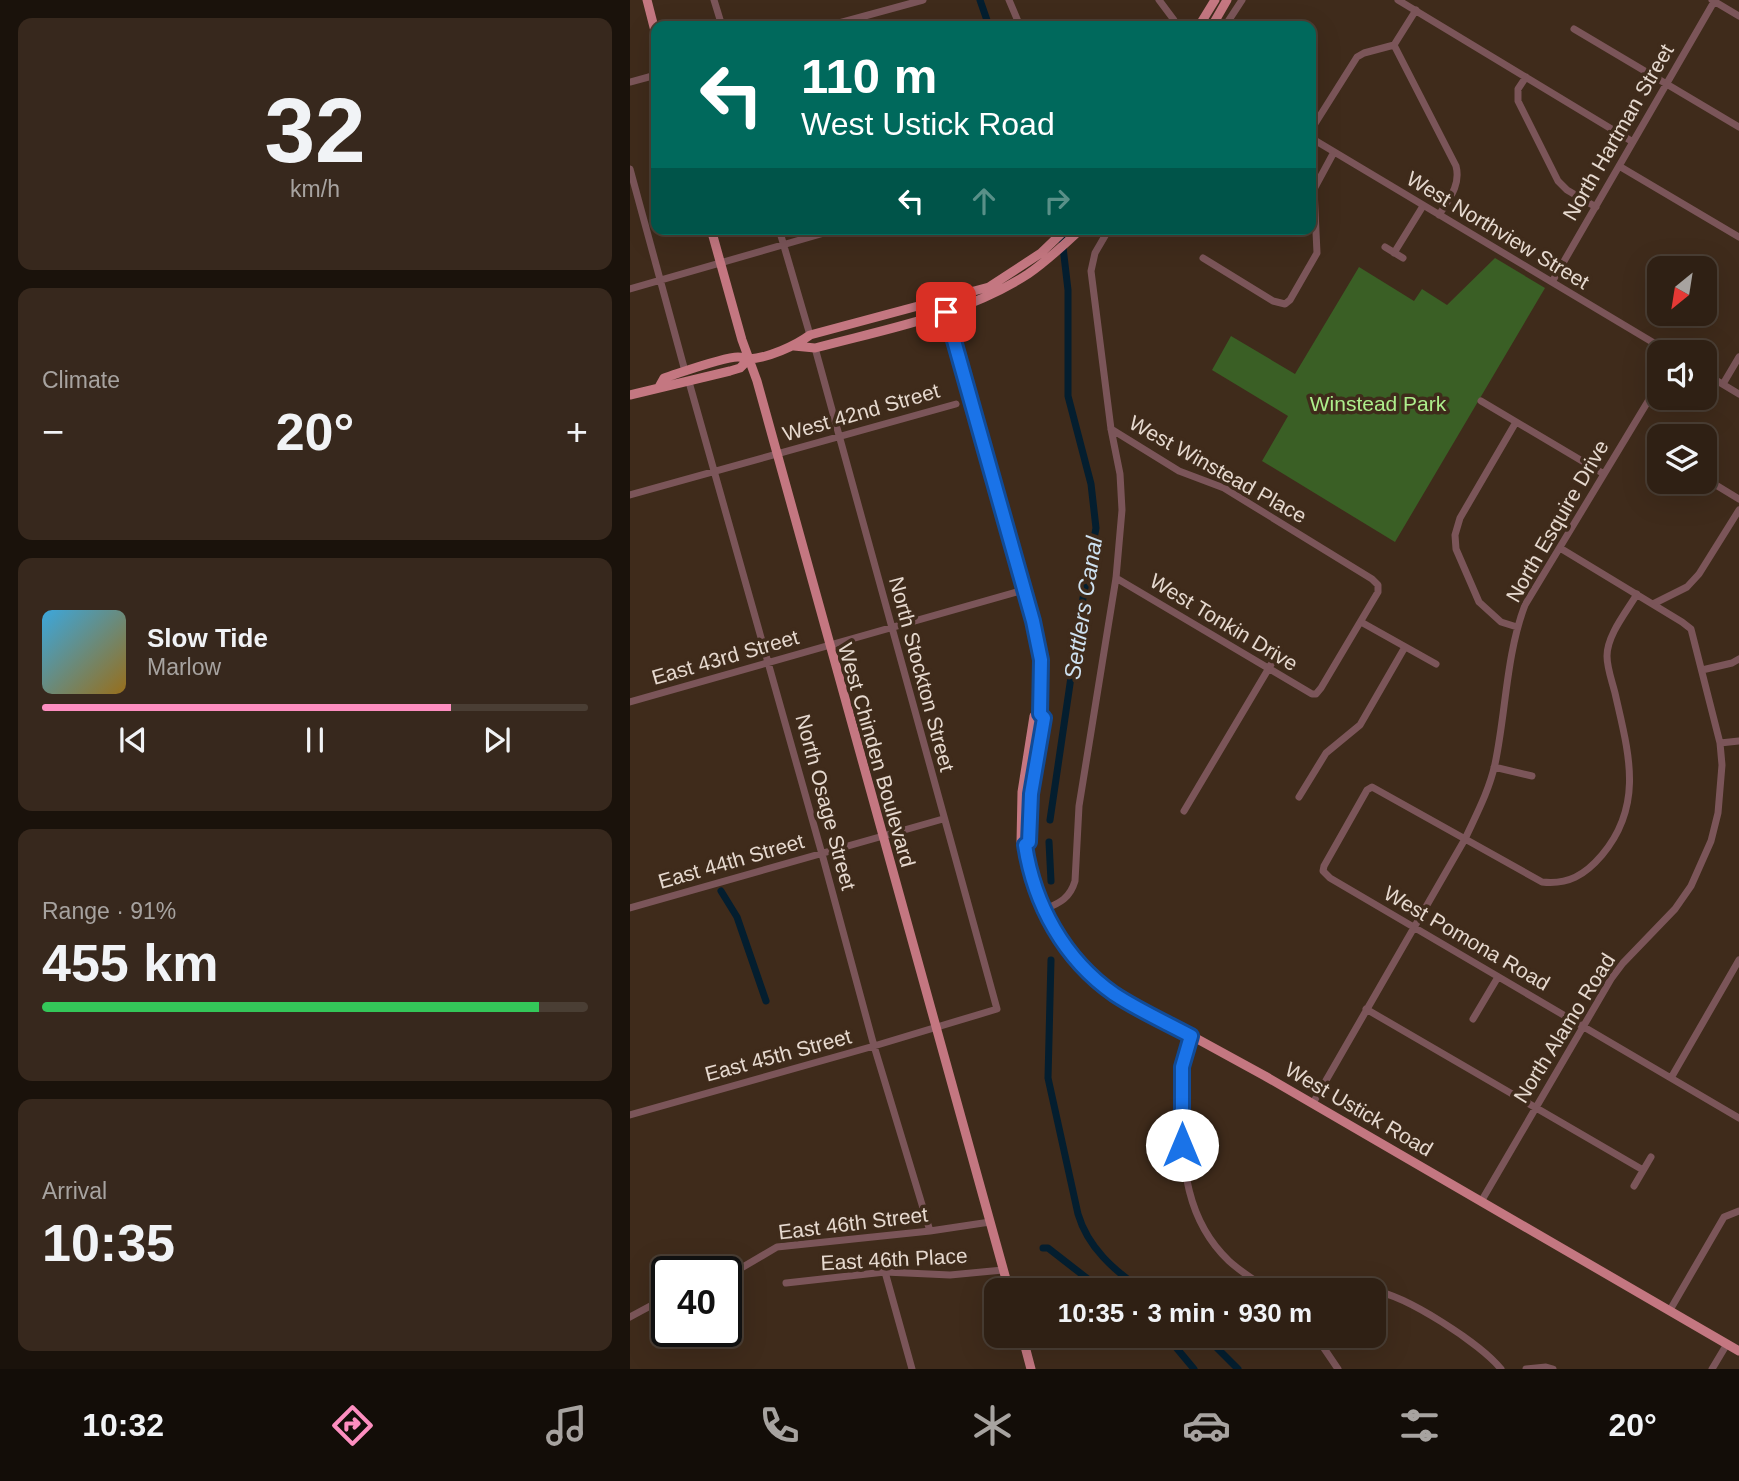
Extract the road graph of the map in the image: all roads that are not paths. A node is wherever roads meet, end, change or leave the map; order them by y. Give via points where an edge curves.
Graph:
1 (647, 0) edge
2 (714, 0) edge
3 (923, 0) edge
4 (1009, 0) edge
5 (1159, 0) edge
6 (1215, 0) edge
7 (1227, 0) edge
8 (1242, 0) edge
9 (1398, 0) edge
10 (1714, 0) edge
11 (1416, 10) junction
12 (1739, 16) edge
13 (1174, 20) dead end
14 (653, 21) edge
15 (720, 21) edge
16 (846, 21) edge
17 (1018, 21) edge
18 (1202, 21) edge
19 (1215, 21) edge
20 (1228, 21) edge
21 (1574, 29) dead end
22 (1394, 45) junction
23 (651, 76) edge
24 (1525, 77) junction
25 (630, 82) edge
26 (1667, 84) junction
27 (1316, 122) edge
28 (1739, 127) edge
29 (1316, 141) edge
30 (1633, 142) junction
31 (1334, 152) junction
32 (1619, 166) junction
33 (630, 169) edge
34 (1316, 185) edge
35 (1423, 206) junction
36 (1596, 207) junction
37 (1439, 215) junction
38 (1316, 232) edge
39 (713, 235) edge
40 (781, 235) edge
41 (816, 235) edge
42 (1061, 235) edge
43 (1073, 235) edge
44 (1106, 235) edge
45 (1739, 237) edge
46 (784, 244) junction
47 (1385, 247) dead end
48 (1394, 253) junction
49 (1044, 256) junction
50 (1203, 258) dead end
51 (1402, 258) dead end
52 (720, 263) junction
53 (659, 281) junction
54 (1552, 282) junction
55 (630, 289) edge
56 (942, 301) junction
57 (946, 312) junction
58 (810, 335) junction
59 (1649, 340) edge
60 (794, 346) junction
61 (815, 348) junction
62 (1739, 357) edge
63 (749, 359) junction
64 (685, 371) junction
65 (1717, 381) edge
66 (689, 382) junction
67 (1723, 384) junction
68 (659, 387) junction
69 (1739, 394) edge
70 (630, 395) edge
71 (1481, 401) dead end
72 (1647, 403) edge
73 (956, 404) dead end
74 (1516, 422) junction
75 (1111, 429) junction
76 (839, 437) junction
77 (776, 454) junction
78 (715, 471) junction
79 (1604, 474) junction
80 (1717, 486) edge
81 (630, 495) edge
82 (1739, 499) edge
83 (1739, 510) edge
84 (1560, 548) junction
85 (1116, 578) junction
86 (1024, 590) junction
87 (1637, 594) junction
88 (1653, 604) junction
89 (1361, 622) junction
90 (1517, 627) junction
91 (891, 629) junction
92 (829, 646) junction
93 (1405, 647) junction
94 (1279, 651) dead end
95 (1739, 659) edge
96 (769, 663) junction
97 (1436, 664) dead end
98 (1268, 668) junction
99 (1702, 670) junction
100 (630, 702) edge
101 (1739, 741) edge
102 (1720, 743) junction
103 (1494, 767) junction
104 (1532, 776) dead end
105 (1299, 797) dead end
106 (1184, 811) dead end
107 (943, 819) junction
108 (882, 837) junction
109 (1465, 839) junction
110 (822, 854) junction
111 (630, 908) edge
112 (1045, 909) junction
113 (1413, 927) junction
114 (1739, 960) edge
115 (1498, 977) junction
116 (997, 1009) joint
117 (1366, 1009) junction
118 (1474, 1020) dead end
119 (1584, 1027) junction
120 (936, 1028) junction
121 (1191, 1036) junction
122 (874, 1046) junction
123 (1671, 1078) junction
124 (1313, 1103) junction
125 (1535, 1107) junction
126 (630, 1115) edge
127 (1739, 1117) edge
128 (1651, 1157) dead end
129 (1643, 1170) junction
130 (1634, 1186) dead end
131 (1482, 1200) junction
132 (1739, 1211) edge
133 (990, 1222) junction
134 (930, 1231) junction
135 (742, 1267) edge
136 (1003, 1270) junction
137 (885, 1272) junction
138 (1005, 1278) edge
139 (1252, 1278) edge
140 (786, 1283) dead end
141 (1386, 1292) edge
142 (651, 1306) edge
143 (1670, 1311) junction
144 (630, 1317) edge
145 (1727, 1344) junction
146 (1025, 1348) edge
147 (1324, 1348) edge
148 (1739, 1351) edge
149 (912, 1369) edge
150 (1031, 1369) edge
151 (1338, 1369) edge
152 (1501, 1369) edge
153 (1526, 1369) edge
154 (1553, 1369) edge
155 (1712, 1369) edge

1 - 14 main road
2 - 15 street
3 - 16 street
4 - 17 street
5 - 13 street
6 - 18 main road
7 - 19 main road
8 - 20 street
9 - 11 street
10 - 12 street
10 - 26 street, North Hartman Street
11 - 22 street
11 - 24 street
21 - 26 street
22 - 27 street via 1357,57
22 - 37 street via 1459,177
23 - 25 street
24 - 30 street
24 - 36 street via 1518,101 1558,181
26 - 28 street
26 - 30 street, North Hartman Street
29 - 31 street, West Northview Street
30 - 32 street, North Hartman Street
31 - 34 street
31 - 35 street, West Northview Street
32 - 36 street, North Hartman Street
32 - 45 street
33 - 53 street
35 - 37 street, West Northview Street
35 - 48 street
36 - 54 street, North Hartman Street
37 - 54 street, West Northview Street
38 - 50 street via 1317,253 1285,304
39 - 52 main road, West Chinden Boulevard
40 - 46 street
41 - 46 street
42 - 49 main road
43 - 49 main road
44 - 75 street via 1091,271
46 - 52 street
46 - 58 street
47 - 48 street
48 - 51 street
49 - 56 main road via 989,287
49 - 57 main road via 1027,275
52 - 53 street
52 - 63 main road, West Chinden Boulevard
53 - 55 street
53 - 64 street
54 - 59 street, West Northview Street
56 - 57 main road, West Ustick Road
56 - 58 main road
57 - 61 main road
57 - 86 main road, West Ustick Road
58 - 60 main road
60 - 61 main road
60 - 63 main road
61 - 76 street, North Stockton Street
62 - 67 street
63 - 64 main road via 737,356
63 - 66 main road via 740,368
63 - 77 main road, West Chinden Boulevard
64 - 68 main road via 664,378
65 - 67 street
66 - 68 main road
66 - 78 street, North Osage Street
67 - 69 street
68 - 70 main road
71 - 74 street
72 - 79 street, North Esquire Drive
73 - 76 street, West 42nd Street
74 - 79 street
74 - 90 street via 1460,518 1455,535 1479,602 1501,622
75 - 85 street via 1122,510
75 - 89 street, West Winstead Place via 1179,471 1224,488 1372,579 1378,592
76 - 77 street, West 42nd Street
76 - 91 street, North Stockton Street
77 - 78 street, West 42nd Street
77 - 92 main road, West Chinden Boulevard
78 - 81 street, West 42nd Street
78 - 96 street, North Osage Street
79 - 84 street, North Esquire Drive
80 - 82 street
83 - 88 street via 1699,574 1687,587
84 - 87 street, North Alamo Road
84 - 90 street, North Esquire Drive
85 - 98 street, West Tonkin Drive
85 - 112 street via 1079,806 1075,881 1065,899
86 - 91 street, East 43rd Street
86 - 112 main road, West Ustick Road via 1041,660 1040,714 1044,718 1031,794 1029,842 1025,845
87 - 88 street, North Alamo Road
87 - 109 street via 1613,635 1607,656 1630,779 1626,810 1611,844 1578,877 1554,884 1530,877
88 - 99 street, North Alamo Road via 1691,629
89 - 93 street
89 - 98 street, West Tonkin Drive via 1316,694
90 - 103 street, North Esquire Drive
91 - 92 street, East 43rd Street
91 - 107 street, North Stockton Street
92 - 96 street, East 43rd Street
92 - 108 main road, West Chinden Boulevard
93 - 97 street
93 - 105 street via 1360,725 1326,753
94 - 98 street
95 - 99 street
96 - 100 street, East 43rd Street
96 - 110 street, North Osage Street
98 - 106 street
99 - 102 street, North Alamo Road
101 - 102 street
102 - 119 street, North Alamo Road via 1720,803 1703,862 1675,909 1623,963
103 - 104 street
103 - 109 street, North Esquire Drive
107 - 108 street, East 44th Street
107 - 116 street, North Stockton Street
108 - 110 street, East 44th Street
108 - 120 main road, West Chinden Boulevard
109 - 113 street, North Esquire Drive
109 - 113 street, West Pomona Road via 1372,787 1367,790 1324,871
110 - 111 street, East 44th Street
110 - 122 street, North Osage Street
112 - 121 main road, West Ustick Road via 1065,947 1101,984
113 - 115 street, West Pomona Road
113 - 117 street, North Esquire Drive
114 - 123 street
115 - 118 street
115 - 119 street, West Pomona Road
116 - 120 street, East 45th Street
117 - 124 street, North Esquire Drive
117 - 125 street
119 - 123 street, West Pomona Road
119 - 125 street, North Alamo Road
120 - 122 street, East 45th Street
120 - 133 main road, West Chinden Boulevard
121 - 124 main road, West Ustick Road
121 - 139 street via 1182,1067 1182,1151 1187,1186 1219,1250
122 - 126 street, East 45th Street
122 - 134 street, North Osage Street
123 - 127 street, West Pomona Road
124 - 131 main road, West Ustick Road
125 - 129 street
125 - 131 street, North Alamo Road
128 - 129 street
129 - 130 street
131 - 143 main road, West Ustick Road
132 - 143 street via 1724,1217
133 - 134 street, East 46th Street
133 - 136 main road, West Chinden Boulevard
134 - 135 street, East 46th Street via 777,1247
136 - 137 street, East 46th Place via 950,1275
136 - 138 main road, West Chinden Boulevard
137 - 140 street, East 46th Place
137 - 149 street
141 - 152 street via 1408,1301 1488,1355
142 - 144 street
143 - 145 main road, West Ustick Road
145 - 148 main road, West Ustick Road
145 - 155 street
146 - 150 main road
147 - 151 street
153 - 154 street

